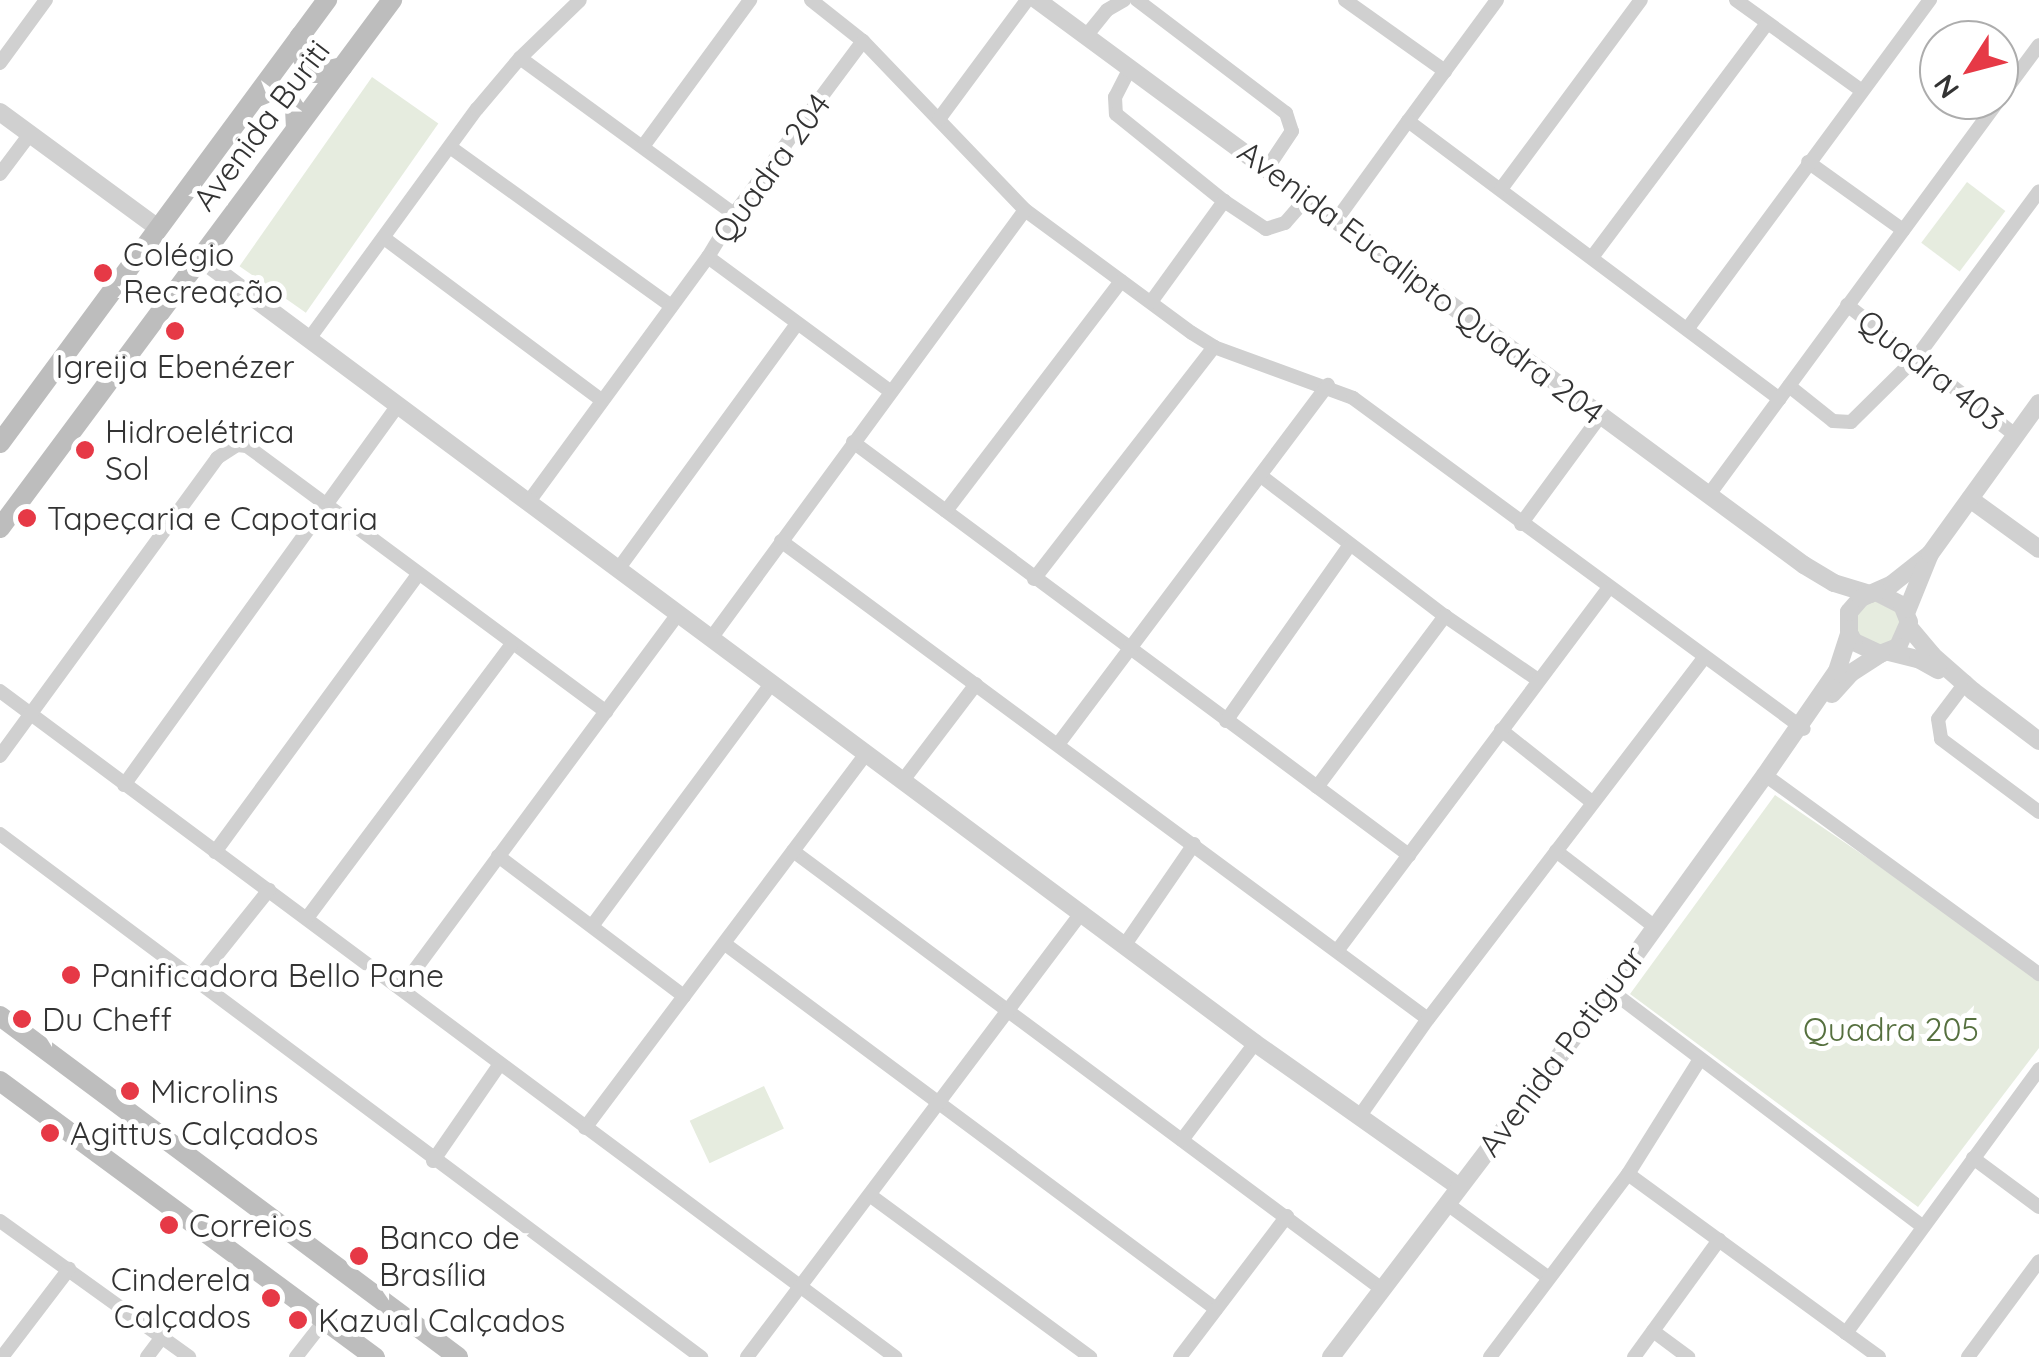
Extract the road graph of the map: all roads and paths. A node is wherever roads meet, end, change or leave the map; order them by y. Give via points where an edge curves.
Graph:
1 (46, 0) edge
2 (327, 0) edge
3 (392, 0) edge
4 (580, 0) edge
5 (750, 0) edge
6 (811, 0) edge
7 (1027, 0) edge
8 (1037, 0) edge
9 (1124, 0) edge
10 (1137, 0) edge
11 (1346, 0) edge
12 (1497, 0) edge
13 (1641, 0) edge
14 (1736, 0) edge
15 (1930, 0) edge
16 (1767, 23) junction
17 (300, 36) junction
18 (1086, 36) junction
19 (863, 42) junction
20 (2039, 45) edge
21 (520, 58) junction
22 (0, 63) edge
23 (342, 68) junction
24 (1130, 68) junction
25 (1445, 71) junction
26 (2019, 72) edge
27 (1861, 90) junction
28 (256, 98) junction
29 (0, 112) edge
30 (939, 120) junction
31 (1984, 120) edge
32 (1408, 121) junction
33 (296, 128) junction
34 (30, 134) junction
35 (644, 145) junction
36 (450, 147) junction
37 (1808, 162) junction
38 (1268, 167) junction
39 (0, 174) edge
40 (1501, 189) junction
41 (2039, 190) edge
42 (1306, 198) junction
43 (1224, 201) junction
44 (1024, 210) junction
45 (734, 214) junction
46 (1337, 219) junction
47 (158, 228) junction
48 (1903, 230) junction
49 (384, 238) junction
50 (1593, 256) junction
51 (708, 257) junction
52 (200, 258) junction
53 (1121, 280) junction
54 (1151, 302) junction
55 (670, 305) junction
56 (1847, 305) junction
57 (797, 324) junction
58 (1688, 328) junction
59 (309, 339) junction
60 (1214, 346) junction
61 (1916, 358) junction
62 (1328, 385) junction
63 (891, 392) junction
64 (1784, 392) junction
65 (600, 399) junction
66 (2039, 403) edge
67 (398, 407) junction
68 (1602, 415) junction
69 (2015, 435) junction
70 (0, 442) edge
71 (853, 442) junction
72 (1262, 476) junction
73 (1708, 496) junction
74 (1970, 499) junction
75 (530, 500) junction
76 (327, 506) junction
77 (946, 511) junction
78 (1521, 524) junction
79 (0, 528) edge
80 (781, 541) junction
81 (1349, 546) junction
82 (2039, 549) edge
83 (1930, 554) junction
84 (1804, 565) junction
85 (620, 568) junction
86 (418, 576) junction
87 (1034, 579) junction
88 (1608, 589) junction
89 (1874, 593) junction
90 (678, 614) junction
91 (1445, 616) junction
92 (1907, 620) junction
93 (1848, 628) junction
94 (712, 637) junction
95 (512, 644) junction
96 (1130, 650) junction
97 (1885, 653) junction
98 (1704, 658) junction
99 (1538, 680) junction
100 (772, 683) junction
101 (976, 684) junction
102 (1966, 686) junction
103 (0, 691) edge
104 (606, 712) junction
105 (30, 715) junction
106 (1226, 721) junction
107 (1501, 730) junction
108 (1796, 732) junction
109 (2039, 741) edge
110 (1059, 742) junction
111 (867, 753) junction
112 (0, 756) edge
113 (1765, 775) junction
114 (904, 780) junction
115 (124, 785) junction
116 (1317, 787) junction
117 (1592, 802) junction
118 (2039, 812) edge
119 (0, 834) edge
120 (1194, 844) junction
121 (1556, 851) junction
122 (216, 852) junction
123 (793, 852) junction
124 (1410, 855) junction
125 (498, 856) junction
126 (269, 890) junction
127 (1082, 912) junction
128 (306, 918) junction
129 (592, 926) junction
130 (1655, 927) junction
131 (726, 944) junction
132 (1126, 944) junction
133 (1338, 951) junction
134 (2039, 974) edge
135 (196, 981) junction
136 (402, 987) junction
137 (1610, 990) junction
138 (684, 996) junction
139 (1008, 1010) junction
140 (0, 1016) edge
141 (1428, 1019) junction
142 (1255, 1043) junction
143 (1699, 1061) junction
144 (500, 1064) junction
145 (2039, 1068) edge
146 (0, 1081) edge
147 (939, 1104) junction
148 (1359, 1117) junction
149 (586, 1128) junction
150 (1182, 1140) junction
151 (1974, 1158) junction
152 (432, 1161) junction
153 (1628, 1174) junction
154 (1458, 1186) junction
155 (871, 1196) junction
156 (1446, 1203) junction
157 (2039, 1207) edge
158 (1286, 1216) junction
159 (0, 1221) edge
160 (1922, 1226) junction
161 (1719, 1240) junction
162 (2039, 1260) edge
163 (69, 1270) junction
164 (1549, 1278) junction
165 (801, 1286) junction
166 (1382, 1289) junction
167 (1216, 1309) junction
168 (324, 1321) junction
169 (1653, 1331) junction
170 (1846, 1333) junction
171 (162, 1337) junction
172 (438, 1350) edge
173 (2, 1357) edge
174 (147, 1357) edge
175 (189, 1357) edge
176 (296, 1357) edge
177 (375, 1357) edge
178 (458, 1357) edge
179 (702, 1357) edge
180 (746, 1357) edge
181 (895, 1357) edge
182 (1090, 1357) edge
183 (1180, 1357) edge
184 (1331, 1357) edge
185 (1490, 1357) edge
186 (1634, 1357) edge
187 (1688, 1357) edge
188 (1879, 1357) edge
189 (1968, 1357) edge

1 - 22 street
2 - 17 main road, Avenida Buriti
3 - 23 main road, Avenida Buriti
4 - 21 street
5 - 35 street
6 - 19 street
7 - 30 street
8 - 18 street, Avenida Eucalipto Quadra 204
9 - 18 street via 1106,10
10 - 38 street via 1286,113 1292,131
11 - 25 street
12 - 25 street
13 - 40 street
14 - 16 street
15 - 27 street
16 - 27 street
16 - 50 street
17 - 23 main road via 308,68
17 - 28 main road, Avenida Buriti
18 - 24 street, Avenida Eucalipto Quadra 204
19 - 30 street
19 - 45 street, Quadra 204
20 - 26 street
21 - 35 street
21 - 36 street
23 - 33 main road, Avenida Buriti
24 - 38 street, Avenida Eucalipto Quadra 204
24 - 43 street via 1115,97 1116,114
25 - 32 street
27 - 37 street
28 - 33 main road via 284,92 295,109
28 - 47 main road, Avenida Buriti
29 - 34 street
30 - 44 street
31 - 48 street
32 - 40 street
32 - 46 street
33 - 52 main road, Avenida Buriti
34 - 39 street
34 - 47 street
35 - 45 street
36 - 49 street
36 - 55 street
37 - 48 street
37 - 58 street
38 - 42 street, Avenida Eucalipto Quadra 204
40 - 50 street
41 - 61 street
42 - 43 street via 1285,223 1266,229
42 - 46 street, Avenida Eucalipto Quadra 204
43 - 54 street
44 - 53 street
44 - 63 street
45 - 51 street, Quadra 204
46 - 68 street, Avenida Eucalipto Quadra 204
47 - 70 main road, Avenida Buriti
48 - 56 street
49 - 59 street
49 - 65 street
50 - 58 street
51 - 55 street
51 - 57 street, Quadra 204
52 - 59 street
52 - 79 main road, Avenida Buriti
53 - 54 street
53 - 77 street
54 - 60 street
55 - 65 street
56 - 61 street, Quadra 403
56 - 64 street
57 - 63 street, Quadra 204
57 - 85 street
58 - 64 street
59 - 67 street
60 - 62 street
60 - 87 street
61 - 64 street via 1851,422 1833,421
61 - 69 street, Quadra 403
62 - 72 street
62 - 78 street
63 - 71 street
64 - 73 street
65 - 75 street
66 - 69 street, Avenida Potiguar
67 - 75 street
67 - 76 street
68 - 73 street, Avenida Eucalipto Quadra 204
68 - 78 street
69 - 74 street, Avenida Potiguar
71 - 77 street
71 - 80 street
72 - 81 street
72 - 96 street
73 - 84 street, Avenida Eucalipto Quadra 204
74 - 82 street
74 - 83 street, Avenida Potiguar
75 - 85 street
76 - 86 street
76 - 105 street via 247,446 227,449
76 - 115 street
77 - 87 street
78 - 88 street
80 - 94 street
80 - 101 street
81 - 91 street
81 - 106 street
83 - 89 street, Avenida Potiguar
83 - 92 street, Avenida Potiguar
84 - 89 street via 1843,586
84 - 93 street via 1828,590
85 - 90 street
86 - 95 street
86 - 122 street
87 - 96 street
88 - 98 street
88 - 99 street
89 - 92 street via 1895,598
89 - 93 street, Avenida Potiguar via 1855,603
90 - 94 street
90 - 104 street
91 - 99 street
91 - 116 street
92 - 97 street, Avenida Potiguar via 1904,640
92 - 102 street
93 - 97 street via 1861,649
93 - 108 street, Avenida Potiguar via 1837,671
94 - 100 street
95 - 104 street
95 - 128 street
96 - 106 street
96 - 110 street
97 - 102 street via 1928,663
97 - 108 street, Avenida Potiguar via 1851,673
98 - 108 street
98 - 117 street
99 - 107 street
100 - 111 street
100 - 129 street
101 - 110 street
101 - 114 street
102 - 109 street
102 - 118 street via 1938,719 1941,739
103 - 105 street
104 - 125 street
105 - 112 street
105 - 115 street
106 - 116 street
107 - 117 street
107 - 124 street
108 - 113 street, Avenida Potiguar
110 - 120 street
111 - 114 street
111 - 123 street
113 - 130 street, Avenida Potiguar
113 - 134 street
114 - 127 street
115 - 122 street
116 - 124 street
117 - 121 street
119 - 135 street
120 - 132 street
120 - 133 street
121 - 130 street
121 - 141 street
122 - 126 street
123 - 131 street
123 - 139 street
124 - 133 street
125 - 129 street
125 - 136 street
126 - 128 street
126 - 135 street
127 - 132 street
127 - 139 street
128 - 136 street
129 - 138 street
130 - 137 street, Avenida Potiguar
131 - 138 street
131 - 147 street
132 - 142 street
133 - 141 street
135 - 152 street
136 - 144 street
137 - 143 street
137 - 154 street, Avenida Potiguar
138 - 149 street
139 - 147 street
139 - 150 street
140 - 172 main road
141 - 148 street
142 - 148 street
142 - 150 street
143 - 153 street
143 - 160 street
144 - 149 street
144 - 152 street
145 - 151 street
146 - 168 main road
147 - 155 street
147 - 167 street
148 - 154 street
149 - 165 street
150 - 158 street
151 - 157 street
151 - 160 street
152 - 179 street
153 - 161 street
153 - 164 street
154 - 156 street, Avenida Potiguar
155 - 165 street
155 - 182 street
156 - 164 street
156 - 166 street, Avenida Potiguar
158 - 166 street
158 - 167 street
159 - 163 street
160 - 170 street
161 - 169 street
161 - 170 street
162 - 189 street
163 - 171 street
163 - 173 street
164 - 185 street
165 - 180 street
165 - 181 street
166 - 184 street, Avenida Potiguar
167 - 183 street
168 - 176 street
168 - 177 main road
169 - 186 street
169 - 187 street
170 - 188 street
171 - 174 street
171 - 175 street
172 - 178 main road

